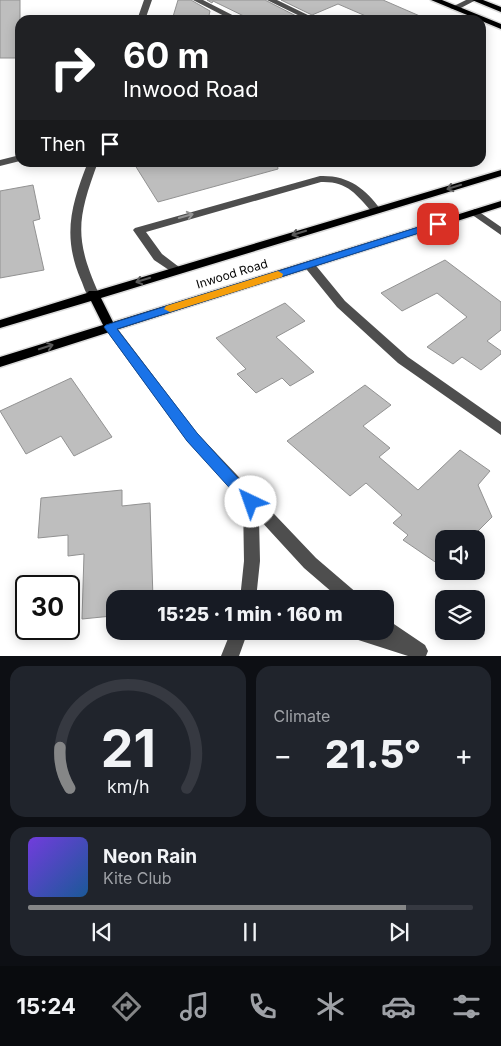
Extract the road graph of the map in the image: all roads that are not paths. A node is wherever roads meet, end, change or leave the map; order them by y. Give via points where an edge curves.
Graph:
1 (148, 0) edge
2 (197, 0) edge
3 (271, 0) edge
4 (435, 0) edge
5 (472, 0) edge
6 (476, 0) edge
7 (454, 8) junction
8 (216, 9) junction
9 (501, 10) edge
10 (143, 15) edge
11 (215, 15) edge
12 (228, 15) edge
13 (303, 15) edge
14 (471, 15) edge
15 (486, 21) edge
16 (501, 27) edge
17 (15, 159) edge
18 (0, 162) edge
19 (91, 167) edge
20 (501, 173) edge
21 (501, 204) edge
22 (376, 210) junction
23 (474, 212) junction
24 (501, 232) edge
25 (309, 265) junction
26 (175, 270) junction
27 (94, 294) junction
28 (0, 324) edge
29 (110, 327) junction
30 (0, 362) edge
31 (501, 429) edge
32 (251, 502) junction
33 (249, 590) edge
34 (342, 590) edge
35 (394, 633) edge
36 (236, 640) edge
37 (382, 640) edge
38 (422, 654) edge
39 (230, 656) edge

1 - 10 street
2 - 8 street
3 - 13 street
4 - 7 main road
5 - 7 street
6 - 9 main road
7 - 14 main road
8 - 11 street
8 - 12 street
15 - 16 main road
17 - 18 street
19 - 27 street via 82,188 75,246
20 -> 22 main road, Inwood Road
21 - 23 main road, Inwood Road
22 -> 26 main road, Inwood Road
26 -> 22 street via 158,257 139,230 336,177 352,185
23 - 24 street
23 - 25 main road, Inwood Road
25 - 29 main road, Inwood Road
25 - 31 street via 341,304 403,360
26 -> 27 main road, Inwood Road
27 - 28 main road, Inwood Road
27 - 29 main road
30 -> 29 main road, Inwood Road
29 - 32 street via 192,437
32 - 33 street
32 - 34 street via 310,563
35 - 38 street
36 - 39 street
37 - 38 street

